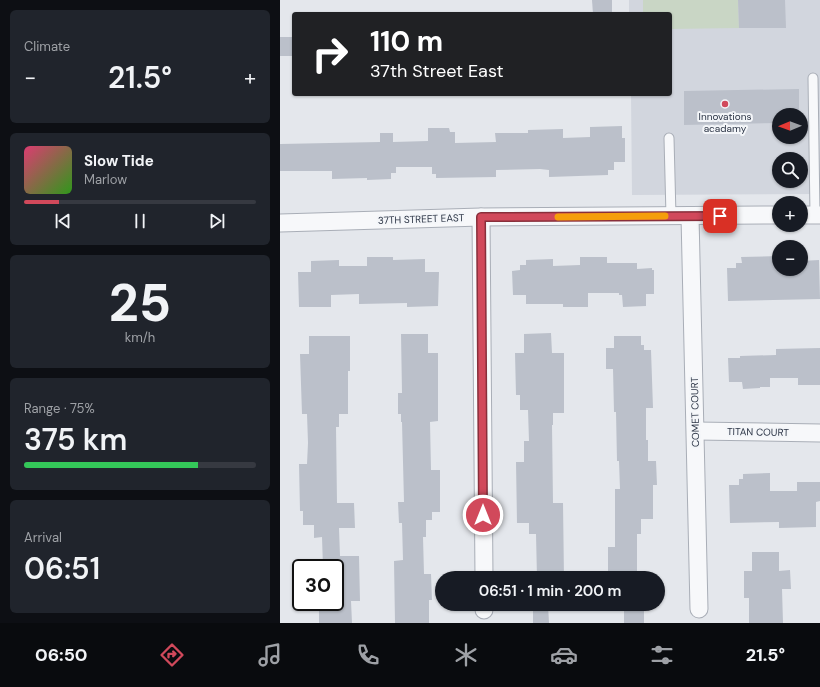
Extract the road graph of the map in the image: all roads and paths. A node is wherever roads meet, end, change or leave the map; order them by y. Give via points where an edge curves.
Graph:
1 (813, 78) dead end
2 (669, 138) dead end
3 (772, 215) edge
4 (812, 215) edge
5 (671, 216) junction
6 (690, 216) junction
7 (481, 217) junction
8 (280, 223) edge
9 (696, 431) junction
10 (820, 433) edge
11 (484, 571) edge
12 (699, 609) dead end

1 - 4 lane
2 - 5 lane
3 - 6 street, 37TH STREET EAST
5 - 6 street, 37TH STREET EAST
5 - 7 street, 37TH STREET EAST
6 - 9 street, COMET COURT
7 - 8 street, 37TH STREET EAST
7 - 11 street
9 - 10 street, TITAN COURT
9 - 12 street, COMET COURT

